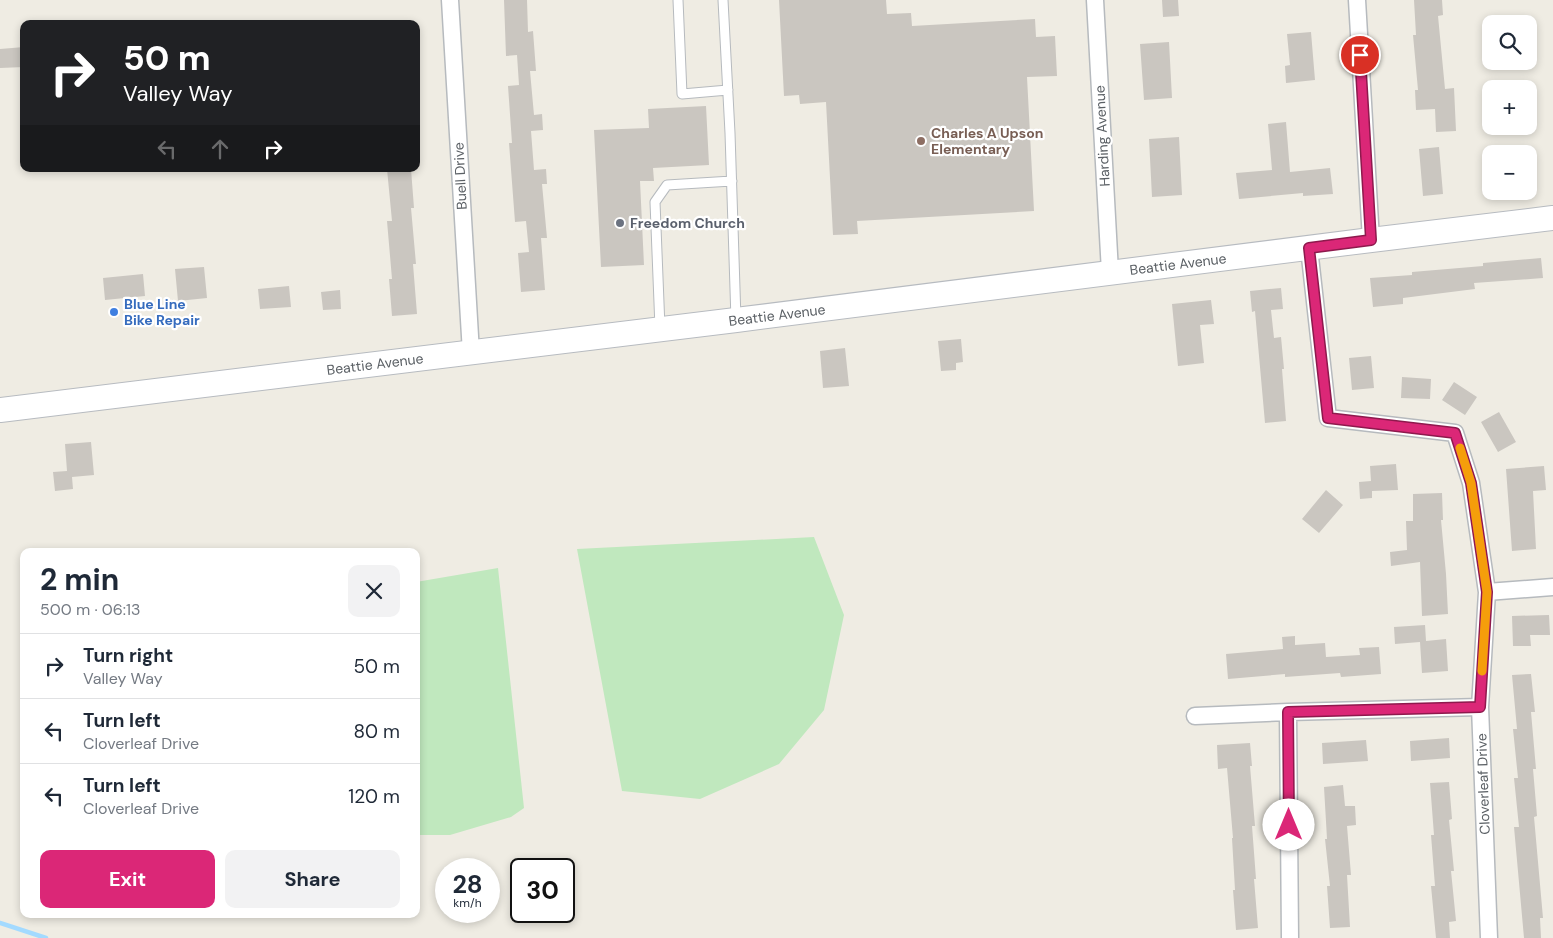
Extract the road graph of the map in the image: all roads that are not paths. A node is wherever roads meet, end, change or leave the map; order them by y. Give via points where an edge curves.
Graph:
1 (450, 0) edge
2 (678, 0) edge
3 (723, 0) edge
4 (1095, 0) edge
5 (1357, 0) edge
6 (728, 90) junction
7 (732, 181) junction
8 (1553, 218) edge
9 (1371, 240) junction
10 (1309, 248) junction
11 (1110, 272) junction
12 (736, 320) junction
13 (660, 329) junction
14 (470, 352) junction
15 (0, 410) edge
16 (1553, 588) edge
17 (1487, 592) junction
18 (1480, 707) junction
19 (1288, 712) junction
20 (1195, 716) dead end
21 (1290, 938) edge
22 (1489, 938) edge

1 - 14 street, Buell Drive
2 - 6 lane via 682,94
3 - 6 lane
4 - 11 street, Harding Avenue
5 - 9 street
6 - 7 lane
7 - 12 lane
7 - 13 lane via 667,185 654,202
8 - 9 street, Beattie Avenue
9 - 10 street, Beattie Avenue
10 - 11 street, Beattie Avenue
10 - 17 street, Cloverleaf Drive via 1328,418 1455,433 1471,483
11 - 12 street, Beattie Avenue
12 - 13 street, Beattie Avenue
13 - 14 street, Beattie Avenue
14 - 15 street, Beattie Avenue
16 - 17 street
17 - 18 street, Cloverleaf Drive
18 - 19 street
18 - 22 street, Cloverleaf Drive
19 - 20 street
19 - 21 street

